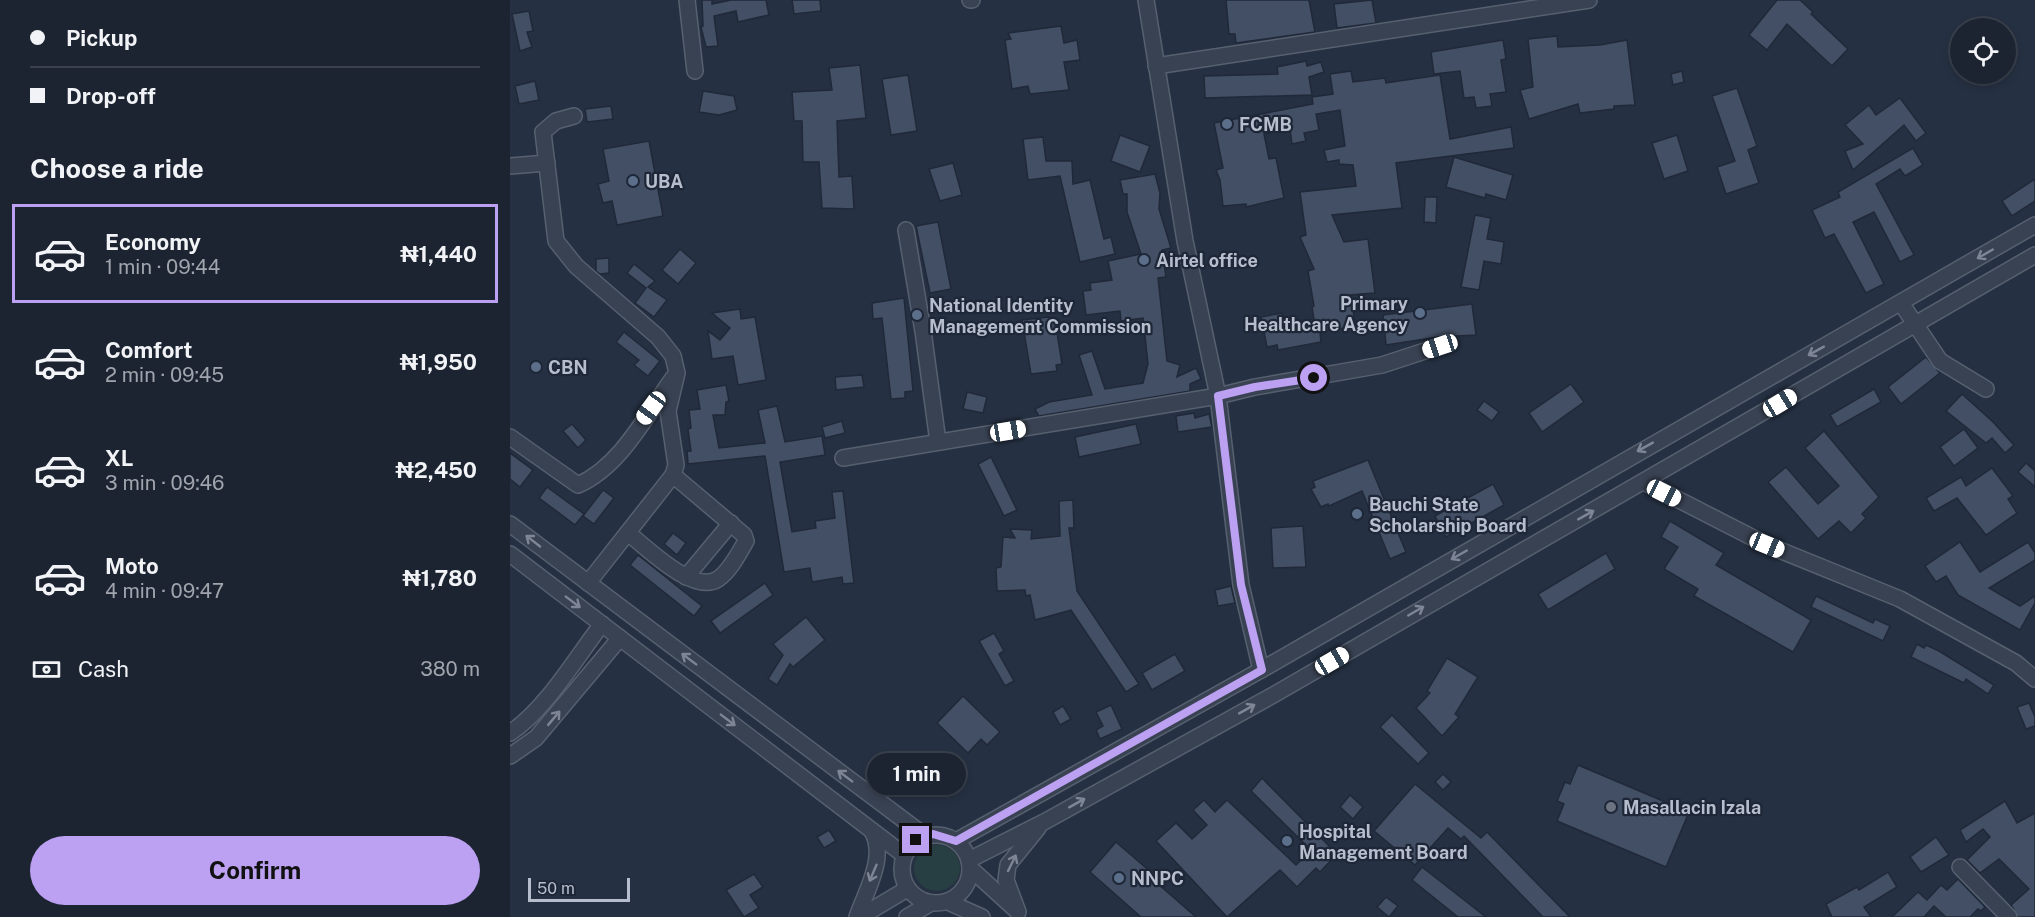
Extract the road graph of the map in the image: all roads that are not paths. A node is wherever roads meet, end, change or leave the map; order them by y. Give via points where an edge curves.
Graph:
1 (687, 0) edge
2 (1146, 0) edge
3 (1589, 0) edge
4 (1156, 66) junction
5 (695, 71) dead end
6 (574, 116) dead end
7 (547, 163) junction
8 (510, 166) edge
9 (2035, 225) edge
10 (906, 230) dead end
11 (2035, 255) edge
12 (1901, 303) junction
13 (1915, 324) junction
14 (1440, 346) dead end
15 (677, 373) junction
16 (1986, 389) dead end
17 (1218, 396) junction
18 (510, 437) edge
19 (938, 442) junction
20 (843, 458) dead end
21 (673, 475) junction
22 (1644, 482) junction
23 (731, 523) junction
24 (510, 524) edge
25 (628, 533) junction
26 (510, 554) edge
27 (686, 577) junction
28 (588, 583) junction
29 (602, 624) junction
30 (620, 638) junction
31 (1262, 670) junction
32 (2035, 679) edge
33 (510, 733) edge
34 (510, 756) edge
35 (1044, 822) junction
36 (871, 828) junction
37 (925, 836) junction
38 (956, 841) junction
39 (904, 855) junction
40 (970, 864) junction
41 (1960, 867) dead end
42 (907, 889) junction
43 (948, 902) junction
44 (931, 903) junction
45 (1021, 914) edge
46 (859, 917) edge
47 (907, 917) edge
48 (982, 917) edge
49 (2009, 917) edge

1 - 5 street
2 - 4 street
3 - 4 street
4 - 17 street via 1185,241
6 - 7 street via 556,121 543,132
7 - 8 street
7 - 15 street via 556,241 576,266 658,337 673,356
9 -> 12 street
10 - 19 street
11 - 13 street
12 - 13 street
12 -> 31 street
13 - 16 street via 1940,362
13 - 22 street
14 - 17 street via 1382,365
15 - 18 street via 613,460 591,479 578,484
15 - 21 street via 668,411 676,465
17 - 19 street
17 - 31 street via 1241,585
19 - 20 street
21 - 23 street
21 - 25 street
22 - 32 street via 1767,545 1900,599 2016,663
35 -> 22 street
23 - 27 street
23 - 27 street via 746,541 729,567 718,579 705,583
28 -> 24 street
25 - 27 street
25 - 28 street
26 -> 29 street
37 -> 28 street
29 - 30 street
29 - 33 street via 536,710
34 -> 30 street via 536,738
30 -> 36 street
31 - 38 street
35 - 40 street
45 -> 35 street via 1006,880 1008,866
36 - 39 street
36 -> 46 street via 879,846 878,857
37 - 38 street via 941,835
37 - 39 street via 916,840
38 - 40 street
39 - 42 street via 901,866
40 - 43 street via 964,888
40 - 45 street
41 - 49 street
42 - 44 street
42 - 46 street
43 - 44 street
43 - 48 street
44 - 47 street

